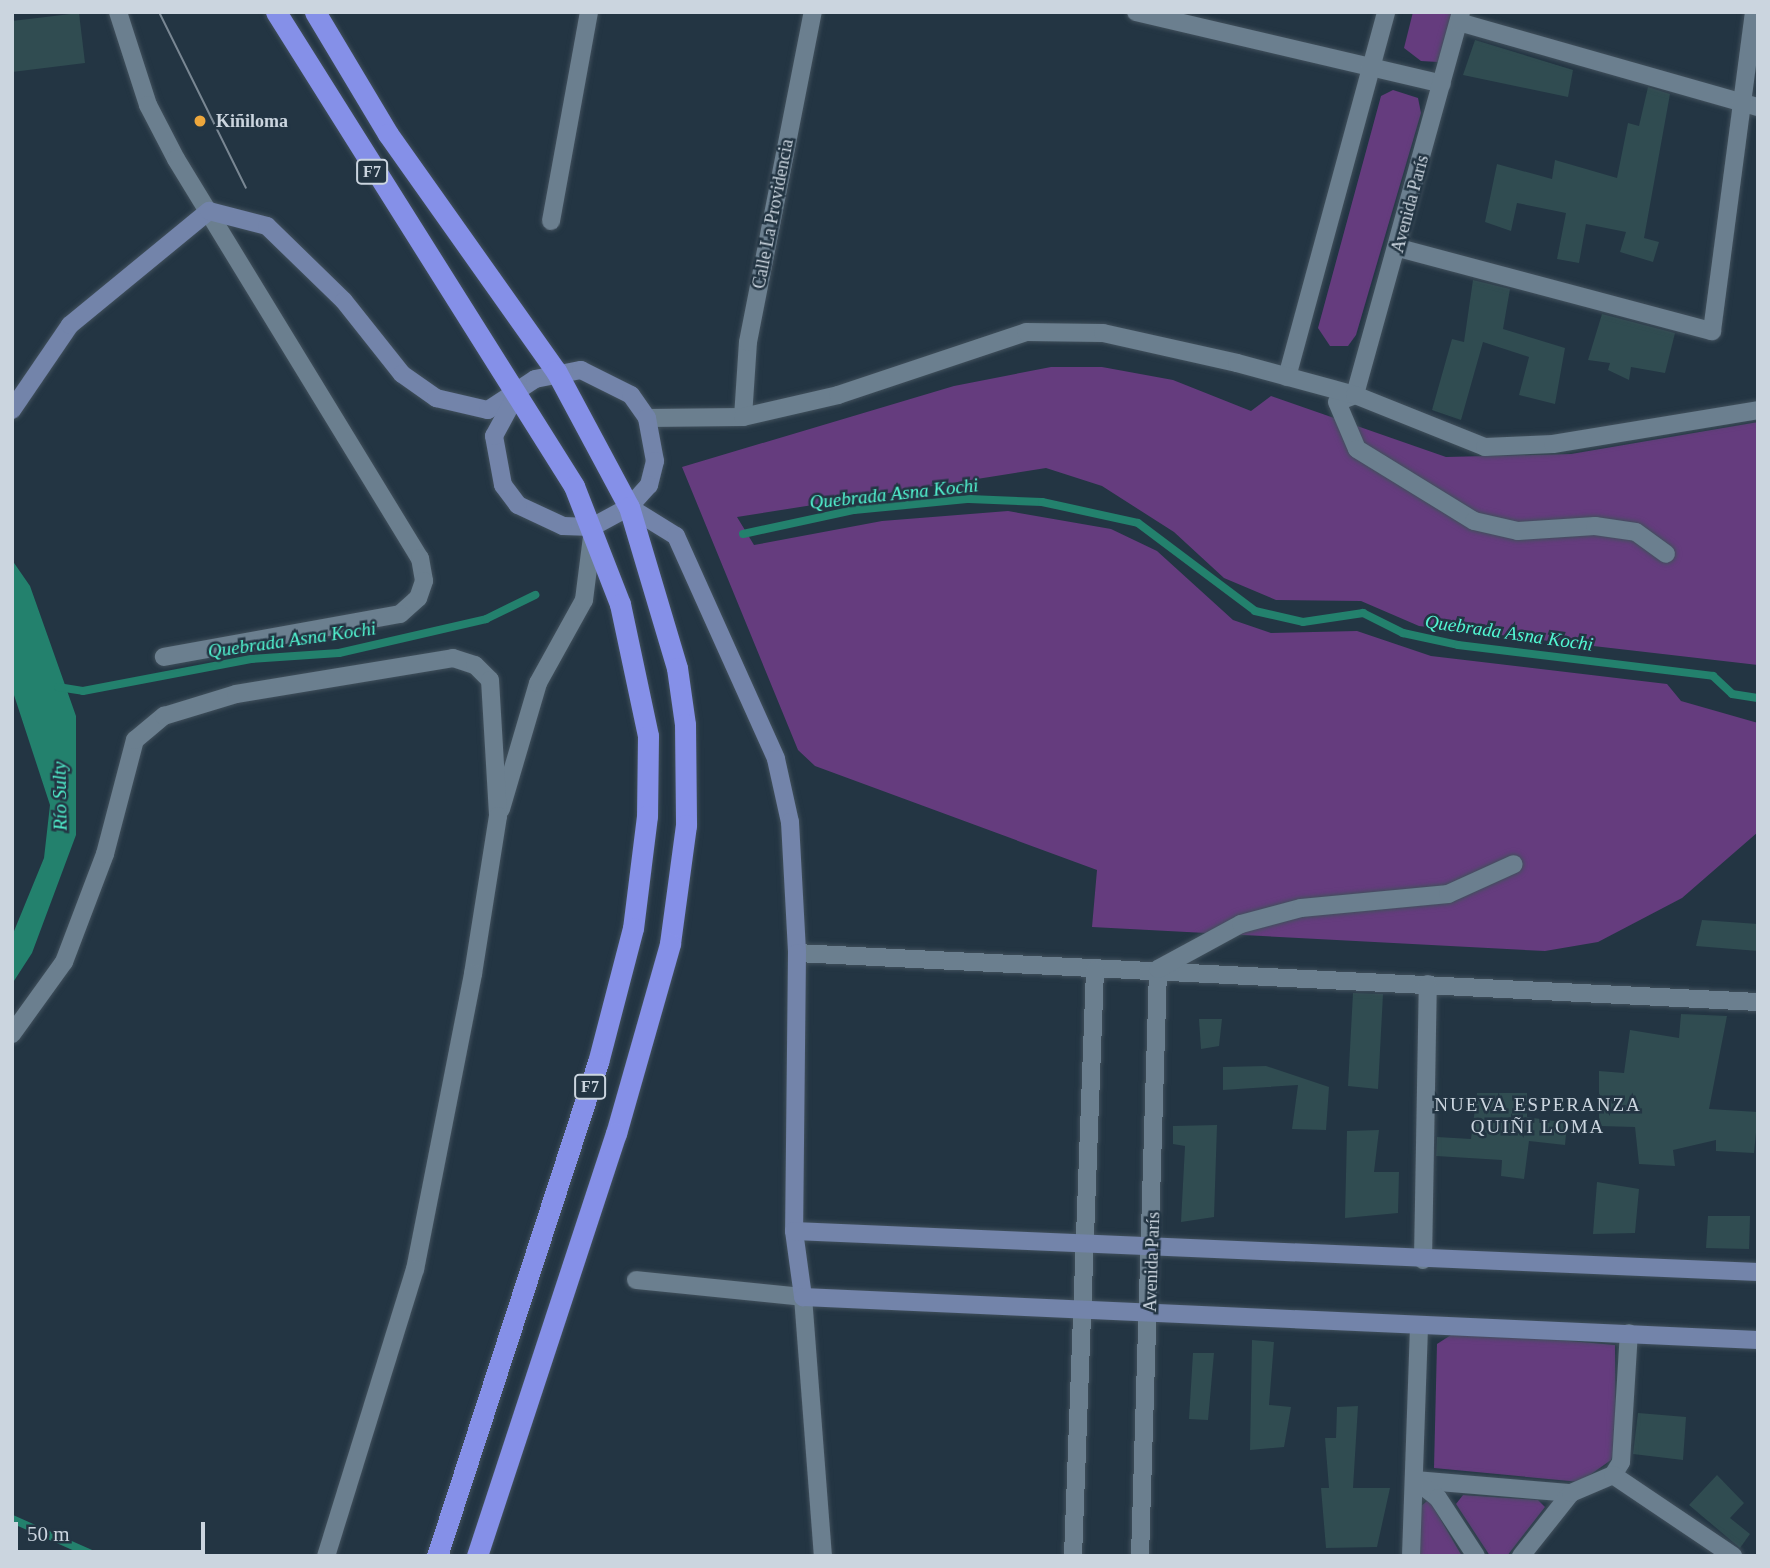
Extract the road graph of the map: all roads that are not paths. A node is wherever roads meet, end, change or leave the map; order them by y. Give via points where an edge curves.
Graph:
1 (118, 12) edge
2 (276, 12) edge
3 (315, 12) edge
4 (589, 12) edge
5 (813, 12) edge
6 (1136, 12) edge
7 (1386, 12) edge
8 (1754, 12) edge
9 (1460, 17) edge
10 (1371, 68) junction
11 (1442, 84) junction
12 (1749, 104) edge
13 (209, 211) junction
14 (551, 221) dead end
15 (1399, 248) junction
16 (556, 371) junction
17 (1287, 377) junction
18 (519, 390) junction
19 (1355, 395) junction
20 (12, 410) edge
21 (1758, 410) edge
22 (743, 417) junction
23 (647, 418) junction
24 (629, 507) junction
25 (592, 527) junction
26 (1666, 554) dead end
27 (164, 657) dead end
28 (498, 816) junction
29 (1514, 864) dead end
30 (797, 953) junction
31 (1158, 969) junction
32 (1095, 970) junction
33 (1428, 984) junction
34 (1758, 1002) edge
35 (12, 1034) edge
36 (793, 1231) junction
37 (1086, 1245) junction
38 (1153, 1248) junction
39 (1423, 1260) junction
40 (1758, 1272) edge
41 (636, 1280) dead end
42 (803, 1297) junction
43 (1082, 1312) junction
44 (1150, 1314) junction
45 (1419, 1329) junction
46 (1629, 1333) junction
47 (1758, 1340) edge
48 (1613, 1475) junction
49 (1415, 1480) junction
50 (1571, 1493) junction
51 (326, 1556) edge
52 (437, 1556) edge
53 (477, 1556) edge
54 (823, 1556) edge
55 (1073, 1556) edge
56 (1140, 1556) edge
57 (1411, 1556) edge
58 (1476, 1556) edge
59 (1521, 1556) edge
60 (1733, 1556) edge

1 - 13 street via 148,105
2 - 18 highway, F7 via 362,157
3 - 16 highway, F7 via 388,134
4 - 14 street
5 - 22 street, Calle La Providencia via 748,342
6 - 10 street
7 - 10 street
8 - 12 street
9 - 11 street, Avenida París
9 - 12 street
10 - 11 street
10 - 17 street
11 - 15 street, Avenida París
12 - 15 street via 1712,331
13 - 18 street via 267,226 336,293 402,374 436,398 488,410
13 - 20 street via 70,326
13 - 27 street via 421,558 424,581 418,598 400,614
15 - 19 street, Avenida París
16 - 18 street
16 - 23 street via 605,377 631,395
16 - 24 highway, F7
17 - 19 street
17 - 22 street via 1103,333 1026,332 838,395
18 - 25 highway, F7
18 - 25 street via 494,436 503,485 539,519
19 - 21 street via 1485,447 1553,444
19 - 26 street, Avenida París via 1337,402 1357,449 1474,521 1518,531 1594,526 1636,532
22 - 23 street
23 - 24 street via 655,461 649,485
24 - 25 street
24 - 30 street via 676,536 776,760 790,822
24 - 53 highway, F7 via 671,643 685,724 686,825 670,944 616,1133
25 - 28 street via 584,600 538,683
25 - 52 highway, F7 via 632,646 648,736 647,816 633,928 598,1062
28 - 35 street via 490,680 475,664 453,657 236,694 164,716 135,740 105,854 64,962
28 - 51 street via 415,1269
29 - 31 street via 1448,894 1301,908 1241,924
30 - 32 street
30 - 36 street
31 - 32 street
31 - 33 street
31 - 38 street, Avenida París
32 - 37 street
33 - 34 street
33 - 39 street
36 - 37 street
36 - 42 street
37 - 38 street
37 - 43 street
38 - 39 street
38 - 44 street, Avenida París
39 - 40 street
41 - 42 street
42 - 43 street
42 - 54 street
43 - 44 street
43 - 55 street
44 - 45 street
44 - 56 street, Avenida París
45 - 46 street
45 - 49 street
46 - 47 street
46 - 48 street via 1621,1462
48 - 50 street
48 - 60 street
49 - 50 street
49 - 57 street
49 - 58 street via 1438,1498
50 - 59 street

